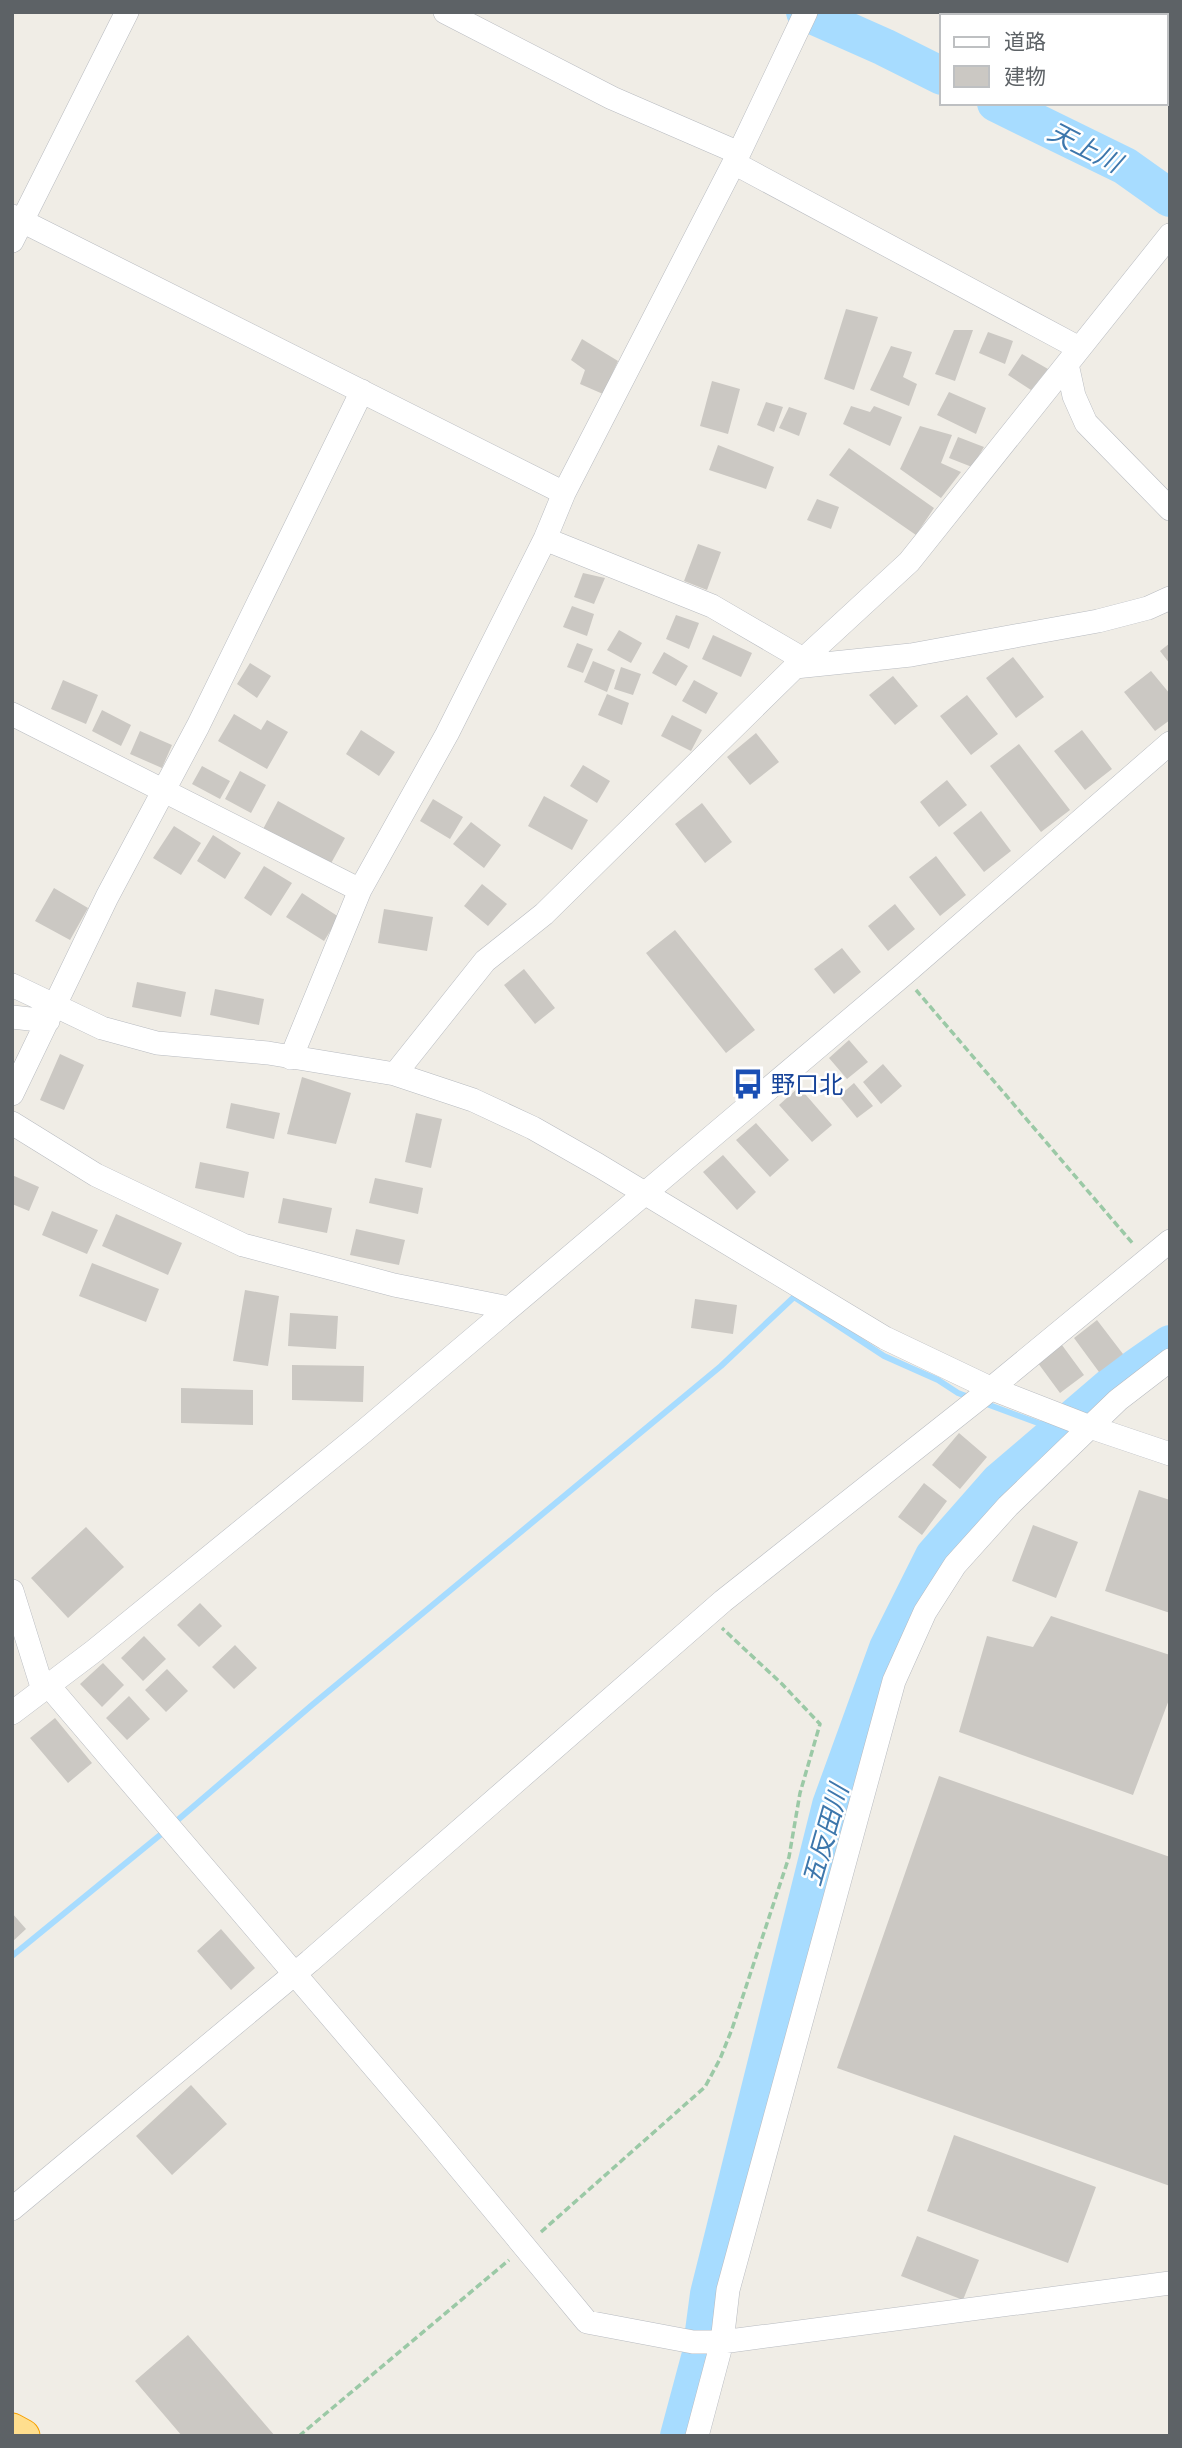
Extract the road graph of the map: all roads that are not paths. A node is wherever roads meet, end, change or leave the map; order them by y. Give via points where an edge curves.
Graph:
1 (127, 12) edge
2 (445, 12) edge
3 (804, 17) edge
4 (737, 158) junction
5 (16, 226) edge
6 (1170, 235) edge
7 (1073, 356) junction
8 (362, 391) junction
9 (564, 493) junction
10 (1170, 509) edge
11 (545, 538) junction
12 (1170, 598) edge
13 (799, 663) junction
14 (12, 714) edge
15 (1170, 743) edge
16 (163, 789) junction
17 (360, 890) junction
18 (12, 985) edge
19 (51, 1013) junction
20 (12, 1017) edge
21 (291, 1058) junction
22 (395, 1074) junction
23 (12, 1094) edge
24 (12, 1123) edge
25 (643, 1194) junction
26 (1170, 1241) edge
27 (509, 1308) junction
28 (1170, 1360) edge
29 (981, 1396) junction
30 (1085, 1424) junction
31 (1170, 1454) edge
32 (12, 1591) edge
33 (46, 1687) junction
34 (12, 1713) edge
35 (295, 1974) junction
36 (12, 2209) edge
37 (1170, 2283) edge
38 (721, 2342) junction
39 (12, 2430) edge
40 (23, 2436) edge
41 (697, 2436) edge

1 - 5 street
2 - 4 street
3 - 4 street
4 - 7 street
4 - 9 street
5 - 8 street
6 - 7 street
7 - 10 street via 1074,396 1086,423
7 - 13 street via 909,562
8 - 9 street
8 - 16 street
9 - 11 street
11 - 13 street via 712,607
11 - 17 street via 447,734
12 - 13 street via 1098,621 911,655
13 - 22 street via 544,914 485,961
14 - 16 street
15 - 25 street
16 - 17 street
16 - 19 street
17 - 21 street
18 - 19 street
19 - 20 street
19 - 21 street via 158,1043
19 - 23 street
21 - 22 street
22 - 25 street via 473,1100 533,1128
24 - 27 street via 96,1175 243,1245 394,1285
25 - 27 street
25 - 29 street
26 - 29 street
27 - 33 street via 354,1440
28 - 30 street
29 - 30 street via 1058,1413
29 - 35 street via 708,1615
30 - 31 street
30 - 38 street via 955,1565 925,1612 894,1681 728,2290
32 - 33 street
33 - 34 street
33 - 35 street
35 - 36 street
35 - 38 street via 587,2322 692,2342
37 - 38 street
38 - 41 street
39 - 40 highway

